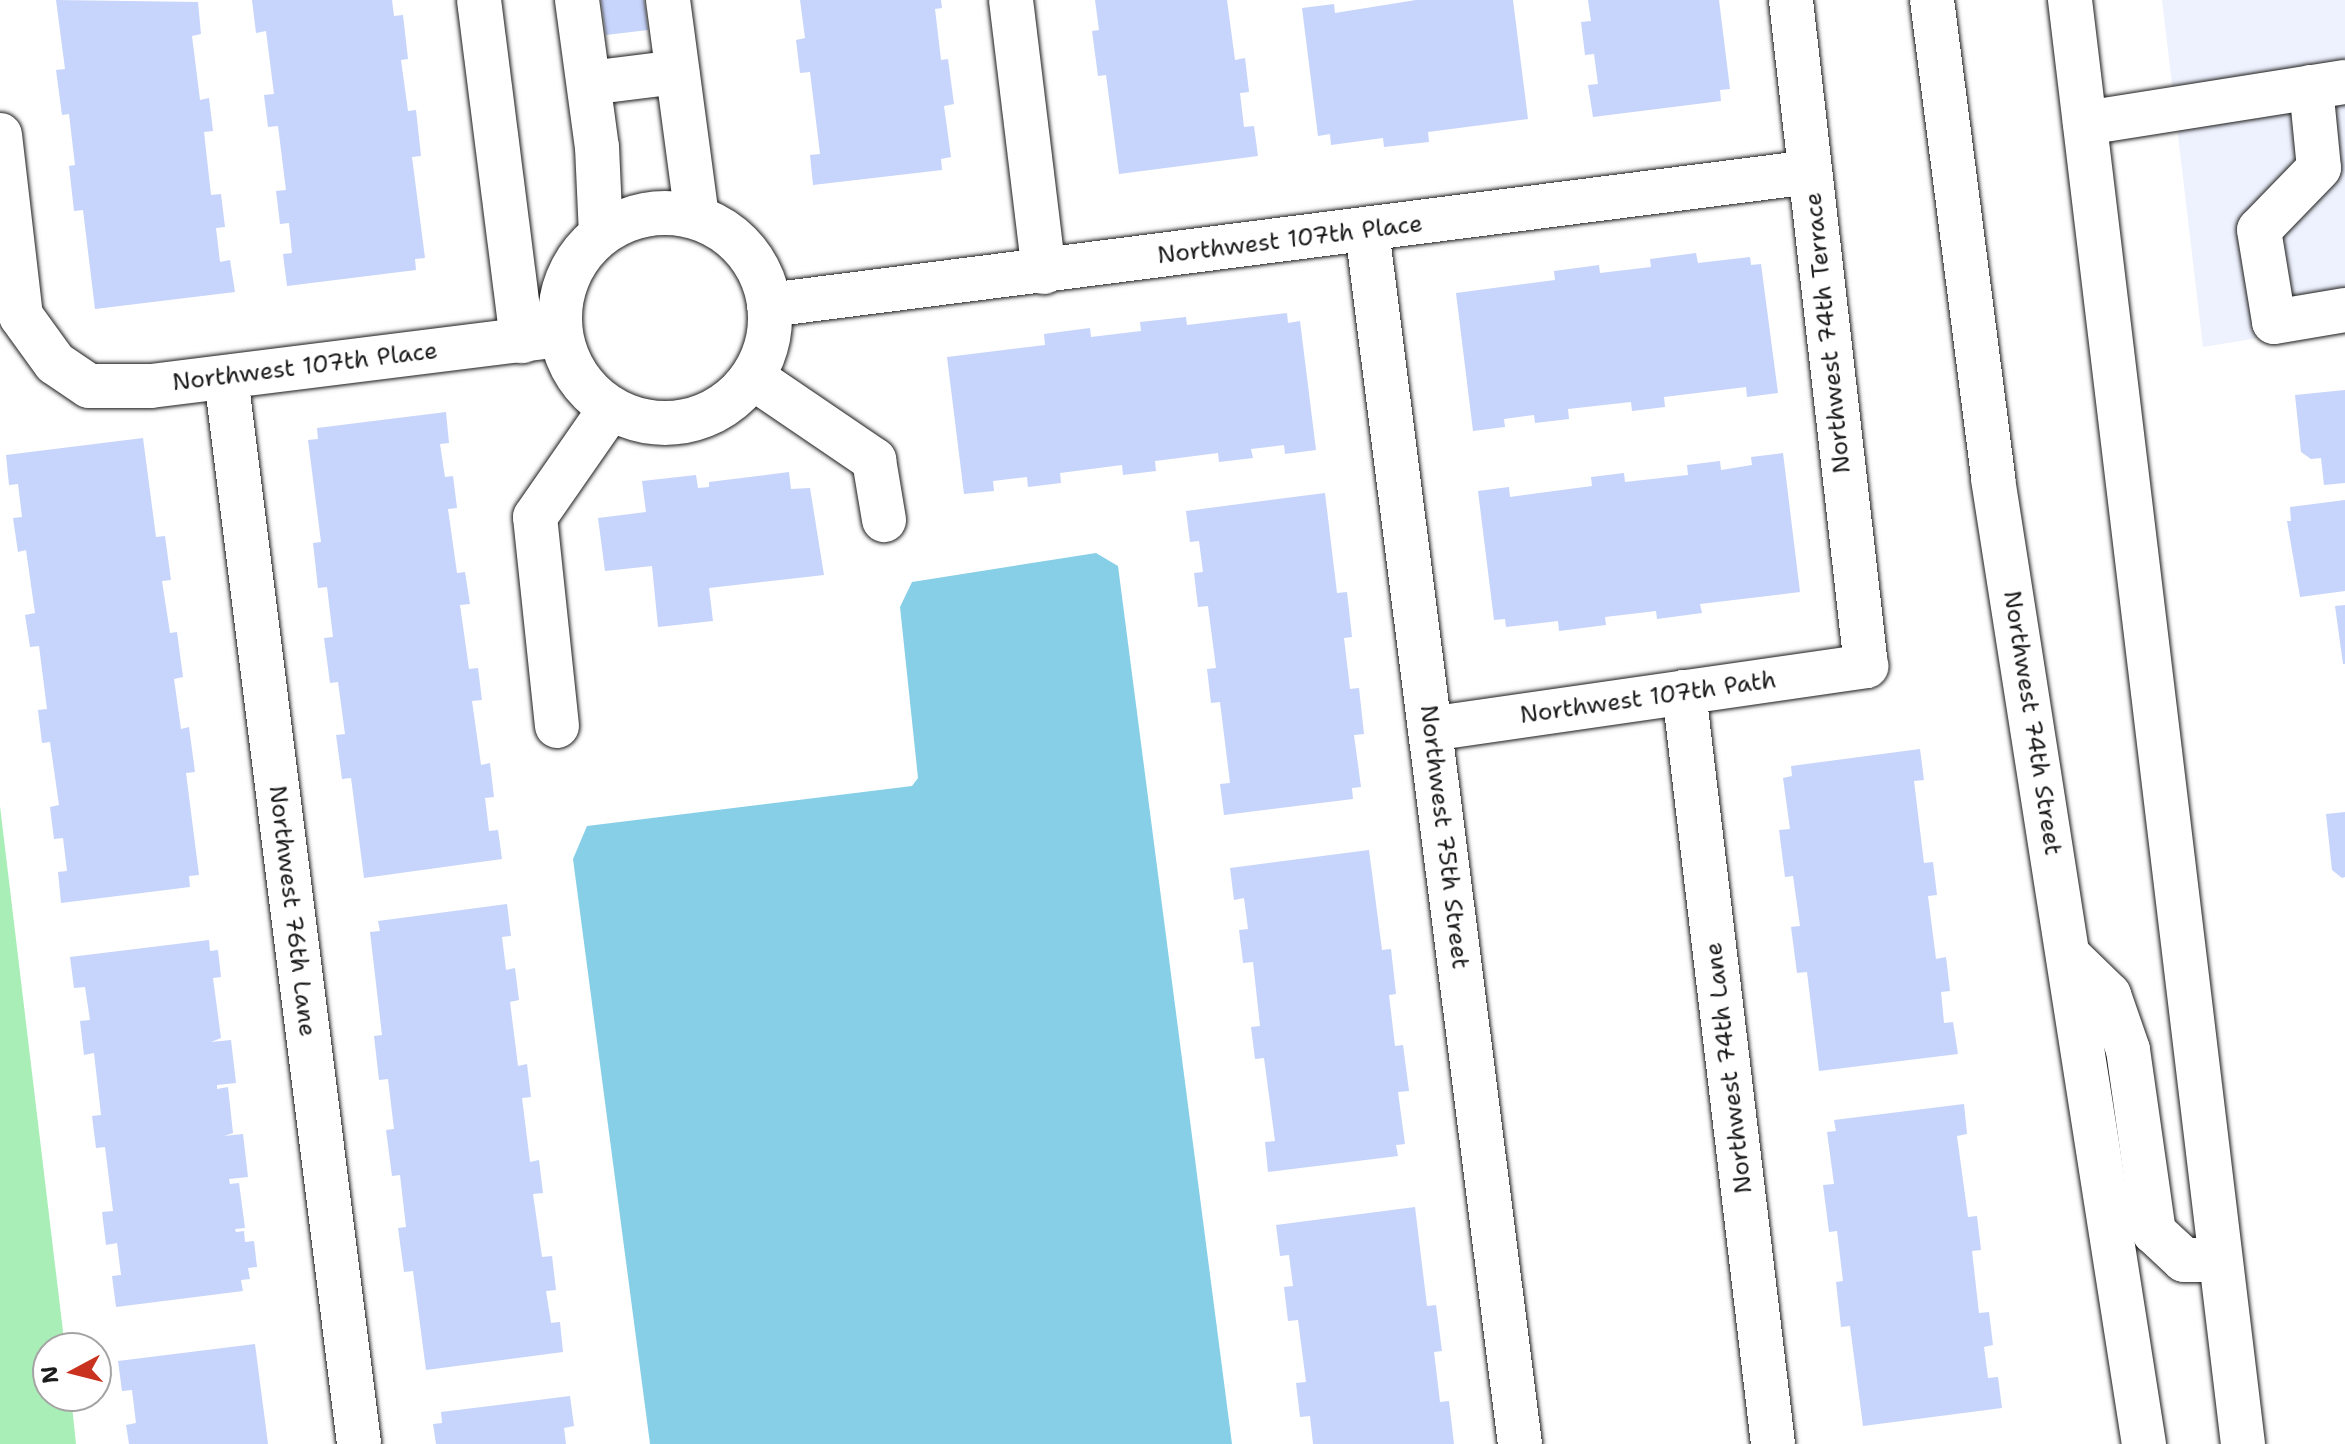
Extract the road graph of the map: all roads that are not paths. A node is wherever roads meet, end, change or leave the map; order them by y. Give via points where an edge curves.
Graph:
1 (479, 0) edge
2 (577, 0) edge
3 (668, 0) edge
4 (1011, 0) edge
5 (1791, 0) edge
6 (1932, 0) edge
7 (2070, 0) edge
8 (677, 72) junction
9 (589, 83) junction
10 (2328, 84) edge
11 (2085, 123) junction
12 (0, 135) edge
13 (1810, 172) junction
14 (697, 217) junction
15 (1367, 230) junction
16 (601, 234) junction
17 (1044, 272) junction
18 (769, 305) junction
19 (2345, 310) edge
20 (541, 338) junction
21 (226, 377) junction
22 (752, 377) junction
23 (610, 409) junction
24 (884, 520) dead end
25 (1866, 666) joint
26 (1684, 692) junction
27 (557, 726) dead end
28 (1430, 729) junction
29 (2069, 956) junction
30 (2219, 1260) junction
31 (359, 1444) edge
32 (1520, 1444) edge
33 (1773, 1444) edge
34 (2144, 1444) edge
35 (2243, 1444) edge

1 - 20 street
2 - 9 street
3 - 8 street
4 - 17 street
5 - 13 street, Northwest 74th Terrace
6 - 29 street, Northwest 74th Street via 1993,479
7 - 11 street
8 - 9 street
8 - 14 street
9 - 16 street
10 - 11 street
10 - 19 street via 2319,168 2259,230 2274,322
11 - 30 street
12 - 21 street, Northwest 107th Place via 21,316 55,363 89,386 151,386
13 - 15 street, Northwest 107th Place
13 - 25 street, Northwest 74th Terrace
14 - 16 street via 669,211 641,214
14 - 18 street via 724,230 746,251 761,276
15 - 17 street, Northwest 107th Place
15 - 28 street, Northwest 75th Street
16 - 20 street via 570,271
17 - 18 street, Northwest 107th Place
18 - 22 street via 769,330
20 - 21 street, Northwest 107th Place
20 - 23 street
21 - 31 street, Northwest 76th Lane
22 - 23 street via 703,416 672,423 640,421
22 - 24 street via 874,460
23 - 27 street via 535,517
25 - 26 street, Northwest 107th Path
26 - 28 street, Northwest 107th Path
26 - 33 street, Northwest 74th Lane
28 - 32 street, Northwest 75th Street
29 - 30 street via 2109,995 2128,1050 2154,1232 2184,1260
29 - 34 street, Northwest 74th Street
30 - 35 street

